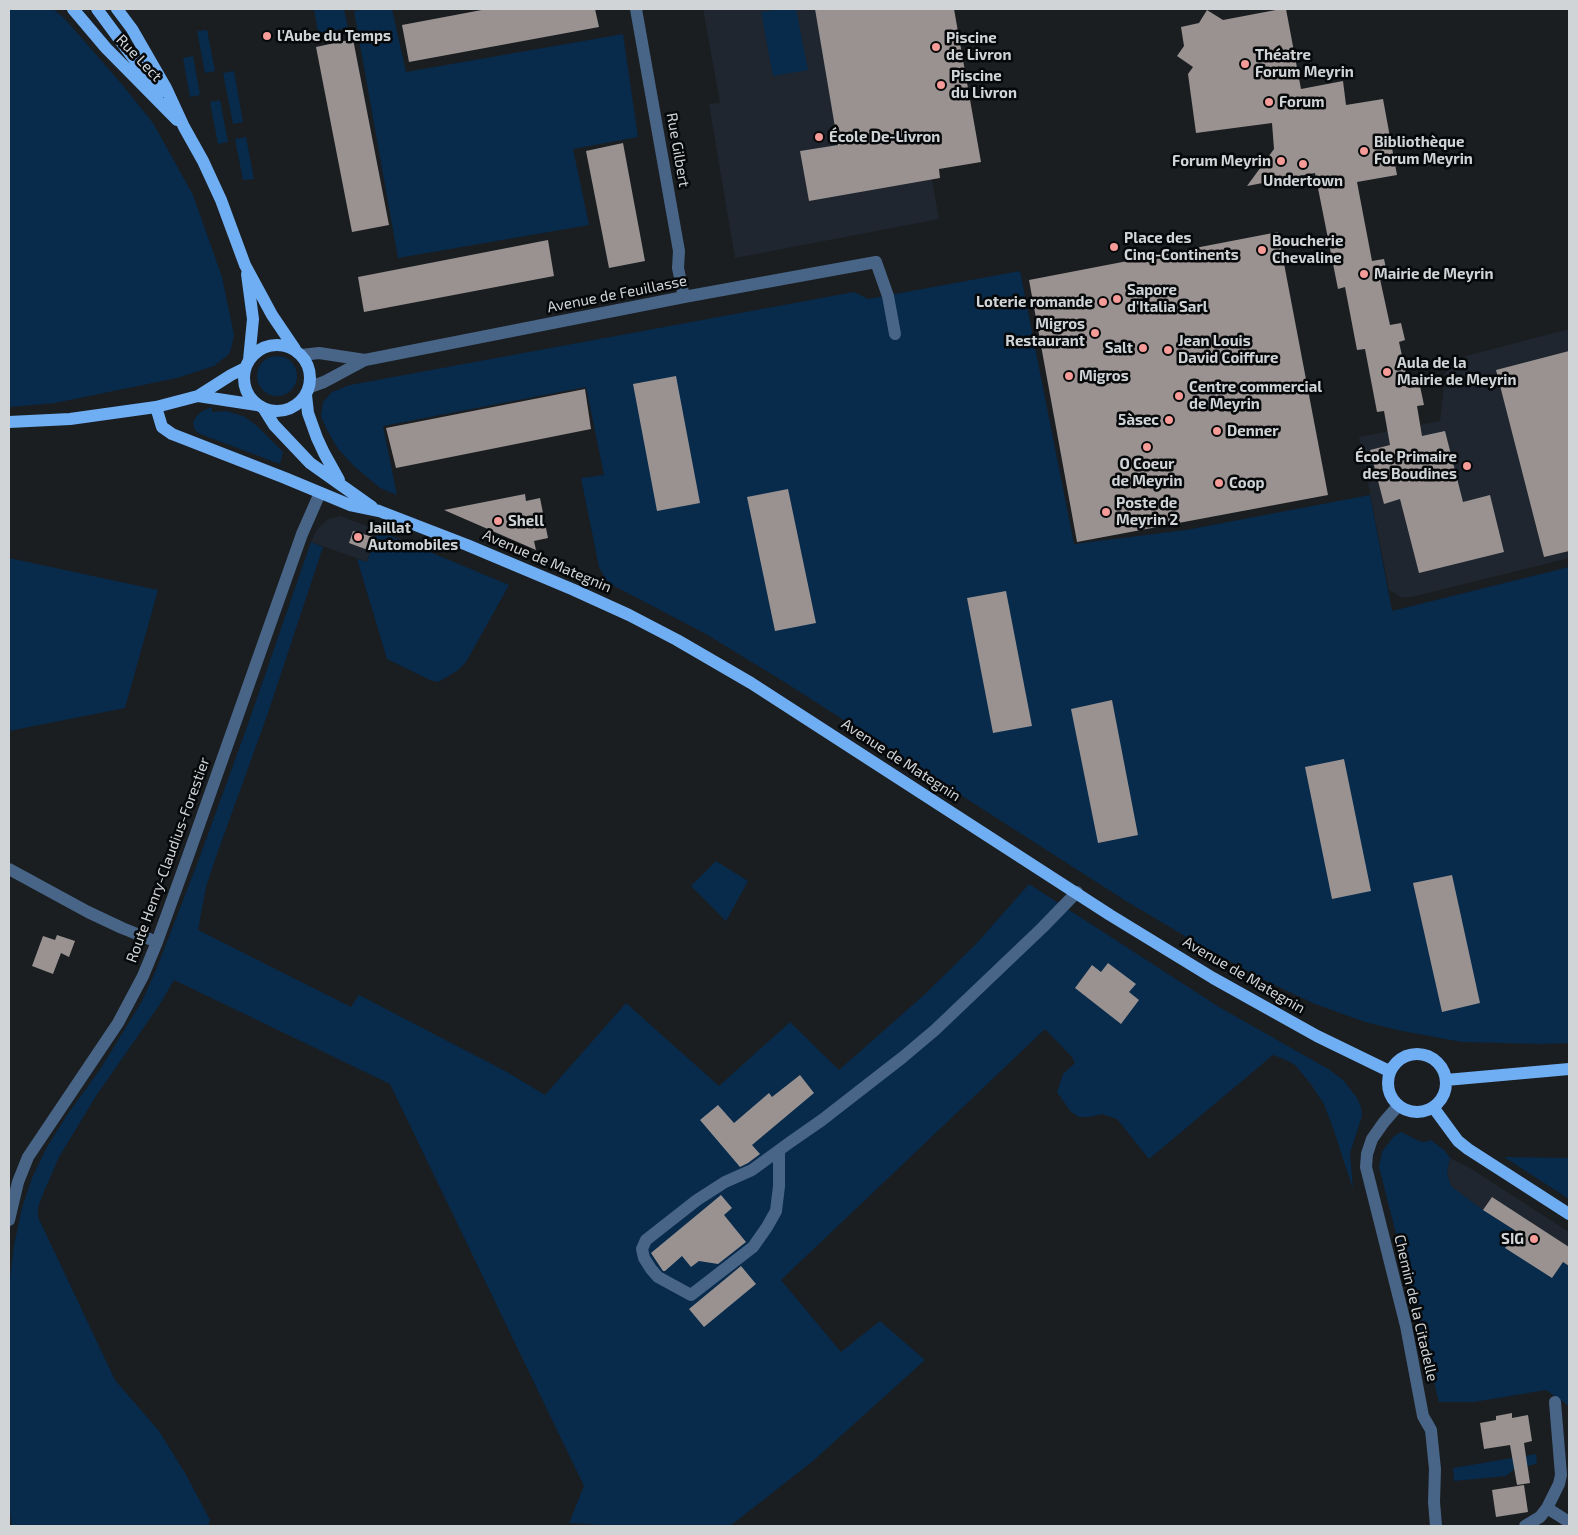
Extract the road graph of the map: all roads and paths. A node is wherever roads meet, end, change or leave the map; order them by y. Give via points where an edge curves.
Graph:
1 (73, 9) edge
2 (96, 9) edge
3 (117, 9) edge
4 (636, 9) edge
5 (184, 127) junction
6 (245, 265) junction
7 (684, 297) junction
8 (895, 334) dead end
9 (298, 352) junction
10 (364, 360) junction
11 (247, 364) junction
12 (308, 391) junction
13 (198, 396) junction
14 (156, 407) junction
15 (261, 407) junction
16 (9, 422) edge
17 (341, 484) junction
18 (320, 493) junction
19 (379, 512) junction
20 (9, 869) edge
21 (1077, 892) junction
22 (157, 942) junction
23 (1569, 1069) edge
24 (1389, 1071) junction
25 (1446, 1080) junction
26 (1398, 1106) junction
27 (1433, 1107) junction
28 (779, 1151) junction
29 (1569, 1214) edge
30 (9, 1220) edge
31 (1555, 1402) dead end
32 (1548, 1508) junction
33 (1569, 1522) edge
34 (1436, 1526) edge
35 (1525, 1526) edge

1 - 5 main road, Rue Lect via 106,48
2 - 5 main road, Rue Lect
3 - 5 main road, Rue Lect via 132,28
4 - 7 street, Rue Gilbert
5 - 6 main road, Rue Lect via 221,200
6 - 9 main road, Rue Lect via 272,315
6 - 11 main road, Rue Lect via 253,319
7 - 8 street, Avenue de Feuillasse via 876,262 888,296
7 - 10 street, Avenue de Feuillasse
9 - 10 street, Avenue de Feuillasse
9 - 11 main road via 279,344 270,345 255,353
9 - 12 main road via 310,370
10 - 12 street, Avenue de Feuillasse
11 - 13 main road
11 - 15 main road via 245,385 251,399
12 - 15 main road via 291,409 278,412
12 - 17 main road, Avenue de Mategnin via 308,413
13 - 14 main road
13 - 15 main road
14 - 16 main road via 70,419
14 - 18 main road, Avenue de Mategnin via 162,426 172,434
15 - 17 main road, Avenue de Mategnin via 310,463
17 - 19 main road, Avenue de Mategnin
18 - 19 main road, Avenue de Mategnin
18 - 22 street, Route Henry-Claudius-Forestier via 302,534
19 - 21 main road, Avenue de Mategnin via 534,572 677,640 751,683
20 - 22 street via 88,912
21 - 24 main road, Avenue de Mategnin via 1220,982
21 - 28 street via 935,1030
22 - 30 street, Route Henry-Claudius-Forestier via 118,1023 28,1157
23 - 25 main road
24 - 25 main road via 1406,1055 1424,1054 1439,1063
24 - 26 main road via 1388,1090
25 - 27 main road via 1442,1097
26 - 27 main road via 1412,1112
26 - 34 street, Chemin de la Citadelle via 1372,1139 1366,1154 1366,1167 1406,1326 1423,1416 1431,1430
27 - 29 main road via 1458,1141 1468,1149
28 - 28 street via 697,1200 646,1240 642,1249 644,1258 658,1276 691,1295 753,1247 776,1211
31 - 32 street via 1561,1475
32 - 33 street
32 - 35 street

